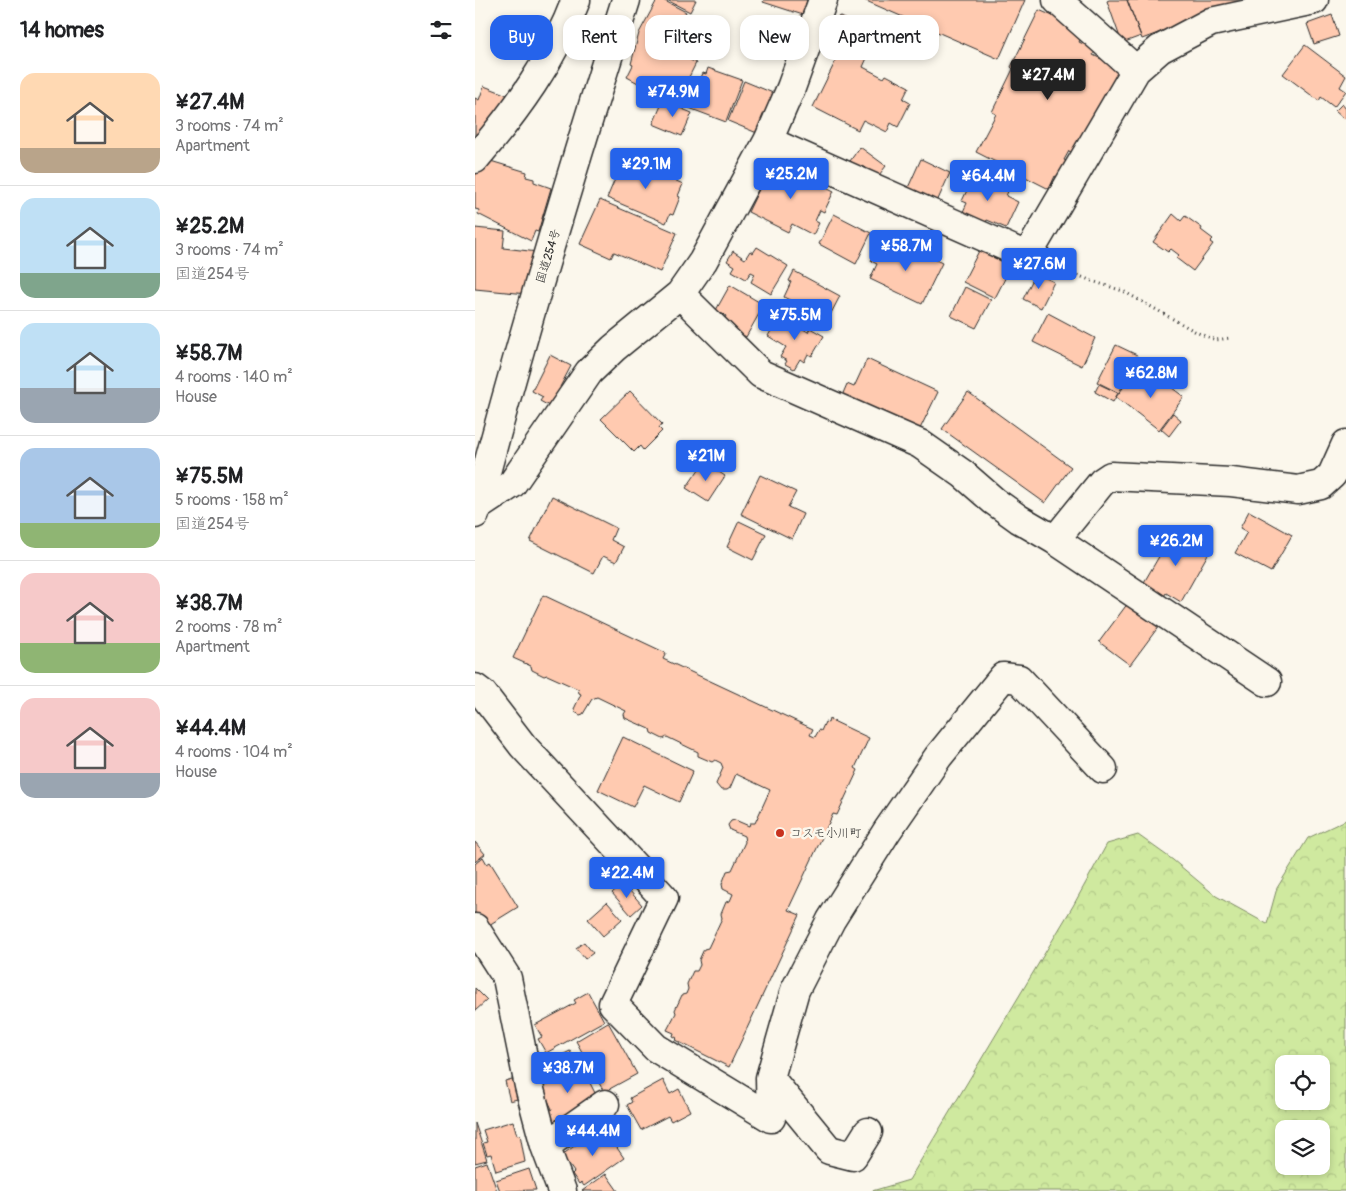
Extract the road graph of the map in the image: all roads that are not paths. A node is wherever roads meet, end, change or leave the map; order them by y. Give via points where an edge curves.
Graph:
1 (576, 0) edge
2 (626, 0) edge
3 (823, 0) edge
4 (1057, 0) edge
5 (1314, 0) edge
6 (1136, 70) junction
7 (767, 141) junction
8 (475, 159) edge
9 (680, 294) junction
10 (1346, 444) edge
11 (476, 510) edge
12 (1055, 540) junction
13 (1267, 682) dead end
14 (475, 688) edge
15 (1103, 769) dead end
16 (475, 928) edge
17 (770, 1078) junction
18 (605, 1104) dead end
19 (868, 1132) dead end
20 (545, 1146) junction
21 (562, 1191) edge

1 - 8 main road via 565,28 536,78
2 - 11 main road, 国道254号 via 528,322
3 - 7 main road via 791,88
4 - 6 main road
5 - 6 main road via 1211,22 1160,49
6 - 7 main road via 1027,256
7 - 9 main road via 703,261
9 - 11 main road via 589,372 512,484
9 - 12 main road via 761,374 920,444 1019,519
10 - 12 main road via 1332,475 1321,485 1298,490 1231,482 1111,476 1102,482
12 - 13 main road
14 - 17 main road via 523,746 664,898 613,1004 656,1048 771,1118
15 - 17 main road via 1019,679 1003,677 938,757 831,920 795,990
16 - 20 main road via 507,978
17 - 19 main road via 829,1150 853,1156
18 - 20 main road
20 - 21 main road

